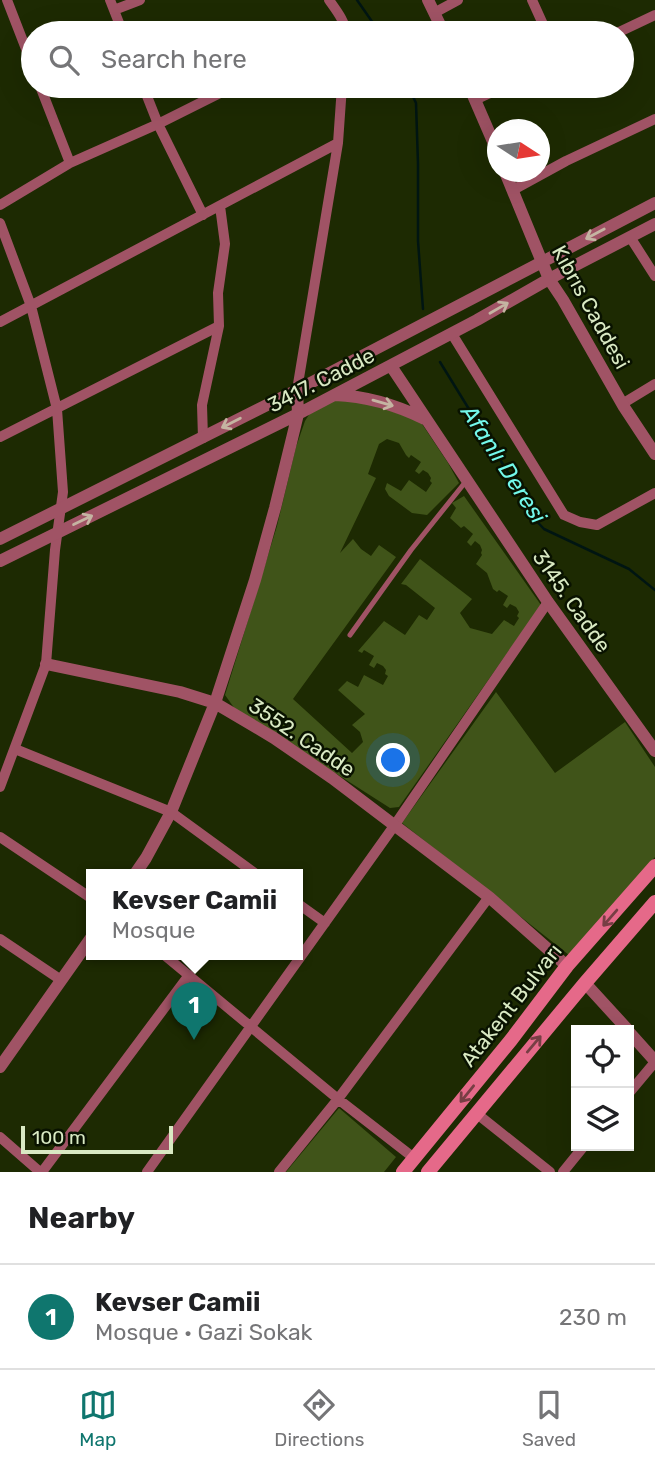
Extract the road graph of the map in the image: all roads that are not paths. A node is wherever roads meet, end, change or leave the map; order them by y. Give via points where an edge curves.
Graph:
1 (7, 0) edge
2 (139, 0) edge
3 (329, 0) edge
4 (428, 0) edge
5 (458, 0) edge
6 (532, 0) edge
7 (112, 5) edge
8 (435, 13) junction
9 (655, 15) edge
10 (341, 21) edge
11 (439, 21) edge
12 (542, 21) edge
13 (634, 25) edge
14 (21, 36) edge
15 (45, 98) edge
16 (148, 98) edge
17 (209, 98) edge
18 (341, 98) edge
19 (479, 98) edge
20 (475, 100) joint
21 (655, 119) edge
22 (158, 124) junction
23 (487, 128) edge
24 (338, 143) junction
25 (70, 163) junction
26 (509, 182) edge
27 (513, 190) junction
28 (655, 202) edge
29 (0, 205) edge
30 (220, 206) junction
31 (203, 215) junction
32 (0, 223) edge
33 (655, 224) edge
34 (631, 237) junction
35 (542, 262) junction
36 (655, 276) edge
37 (549, 279) junction
38 (31, 306) junction
39 (0, 322) edge
40 (219, 326) junction
41 (452, 334) junction
42 (391, 366) junction
43 (655, 384) edge
44 (297, 390) junction
45 (335, 395) junction
46 (622, 404) junction
47 (57, 409) junction
48 (298, 414) junction
49 (428, 421) junction
50 (0, 437) edge
51 (203, 438) junction
52 (655, 454) edge
53 (467, 480) junction
54 (655, 493) edge
55 (62, 508) junction
56 (58, 532) junction
57 (0, 539) edge
58 (0, 561) edge
59 (548, 601) junction
60 (350, 635) dead end
61 (46, 664) junction
62 (215, 703) junction
63 (15, 749) junction
64 (655, 751) edge
65 (0, 787) edge
66 (171, 812) junction
67 (394, 826) junction
68 (0, 837) edge
69 (655, 866) edge
70 (138, 869) edge
71 (249, 869) edge
72 (86, 895) edge
73 (489, 897) junction
74 (655, 902) edge
75 (303, 908) edge
76 (325, 923) junction
77 (0, 939) edge
78 (86, 945) edge
79 (303, 954) edge
80 (170, 960) edge
81 (298, 960) edge
82 (567, 966) junction
83 (189, 975) junction
84 (61, 980) junction
85 (585, 983) junction
86 (623, 1025) edge
87 (251, 1026) junction
88 (634, 1038) edge
89 (655, 1061) edge
90 (0, 1067) edge
91 (633, 1088) edge
92 (338, 1099) junction
93 (476, 1113) junction
94 (0, 1137) edge
95 (580, 1151) edge
96 (414, 1158) junction
97 (41, 1172) edge
98 (147, 1172) edge
99 (279, 1172) edge
100 (403, 1172) edge
101 (428, 1172) edge
102 (550, 1172) edge
103 (563, 1172) edge

1 - 14 street
2 - 7 street
3 - 10 street
4 - 8 street
5 - 8 street
6 - 12 street
8 - 11 street
9 - 13 street
15 - 25 street
16 - 22 street
17 - 22 street
18 - 24 street
19 - 20 street
20 - 23 street
21 - 27 street
22 - 25 street
22 - 31 street
24 - 30 street
24 - 44 street
25 - 29 street
26 - 27 street, Kıbrıs Caddesi
27 - 35 street, Kıbrıs Caddesi
28 -> 35 street, 3417. Cadde
30 - 31 street
30 - 40 street via 225,244
31 - 38 street
32 - 38 street
33 - 34 street, 3417. Cadde
34 - 36 street
34 - 37 street, 3417. Cadde
35 - 37 street, Kıbrıs Caddesi
35 - 44 street, 3417. Cadde
41 -> 37 street, 3417. Cadde
37 - 46 street, Kıbrıs Caddesi
38 - 39 street
38 - 47 street
40 - 47 street
40 - 51 street via 202,405
41 - 42 street, 3417. Cadde
41 - 54 street via 564,515 597,525
42 - 45 street, 3417. Cadde
42 - 49 street, 3145. Cadde
43 - 46 street
44 - 48 street
44 -> 51 street, 3417. Cadde
45 - 48 street, 3417. Cadde
45 -> 49 street via 380,401
46 - 52 street, Kıbrıs Caddesi
47 - 50 street
47 - 55 street
56 -> 48 street, 3417. Cadde
48 - 62 street via 255,580
49 - 53 street, 3145. Cadde
51 - 55 street, 3417. Cadde
53 - 59 street, 3145. Cadde
53 - 60 lane
55 - 56 street
55 - 57 street, 3417. Cadde
56 - 58 street, 3417. Cadde
56 - 61 street
59 - 64 street, 3145. Cadde
59 - 67 street
61 - 62 street, 3552. Cadde
61 - 63 street
62 - 66 street
62 - 67 street, 3552. Cadde via 274,738
63 - 65 street
63 - 66 street
66 - 70 street
66 - 71 street
67 - 73 street, 3552. Cadde
67 - 76 street
68 - 72 street
69 -> 82 main road, Atakent Bulvarı
73 - 82 street, 3552. Cadde
73 - 92 street
74 - 85 main road, Atakent Bulvarı
75 - 76 street
76 - 79 street
77 - 84 street
78 - 84 street
80 - 83 street
81 - 87 street
82 -> 96 main road, Atakent Bulvarı
83 - 87 street
83 - 97 street
84 - 90 street
85 - 86 street
93 -> 85 main road, Atakent Bulvarı
87 - 92 street
87 - 98 street
88 - 89 street
89 - 91 street
92 - 96 street
92 - 99 street
93 - 101 main road, Atakent Bulvarı
93 - 102 street
94 - 97 street
95 - 103 street
96 - 100 main road, Atakent Bulvarı

